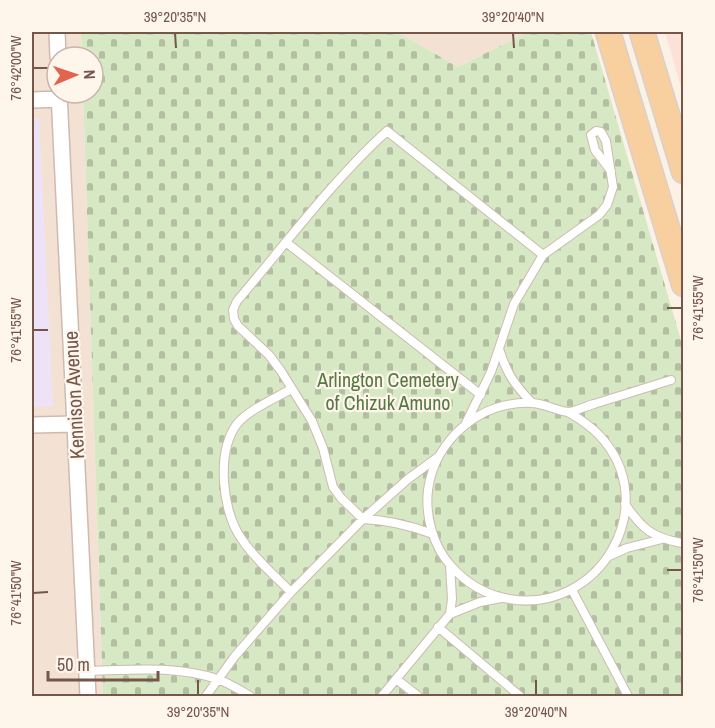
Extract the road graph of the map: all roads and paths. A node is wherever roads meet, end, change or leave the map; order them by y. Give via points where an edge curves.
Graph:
1 (608, 32) edge
2 (642, 32) edge
3 (60, 105) edge
4 (611, 171) dead end
5 (684, 171) edge
6 (287, 243) junction
7 (543, 255) junction
8 (684, 284) edge
9 (499, 349) junction
10 (671, 380) dead end
11 (291, 389) junction
12 (481, 395) junction
13 (532, 403) junction
14 (568, 412) junction
15 (76, 424) junction
16 (465, 424) junction
17 (32, 425) edge
18 (438, 457) junction
19 (625, 504) junction
20 (363, 519) junction
21 (433, 534) junction
22 (662, 539) junction
23 (682, 543) dead end
24 (609, 556) junction
25 (450, 565) junction
26 (572, 590) junction
27 (291, 592) junction
28 (502, 598) junction
29 (450, 614) junction
30 (438, 627) junction
31 (86, 671) junction
32 (219, 679) junction
33 (396, 679) junction
34 (88, 696) edge
35 (206, 696) edge
36 (250, 696) edge
37 (382, 696) edge
38 (418, 696) edge
39 (520, 696) edge
40 (628, 696) edge

1 - 8 main road
2 - 5 main road
3 - 15 street, Kennison Avenue
4 - 7 lane via 613,187 607,206
6 - 7 lane via 320,200 387,131
6 - 11 lane via 233,310 238,326 269,355
6 - 12 lane
7 - 9 lane via 514,304
9 - 12 lane
9 - 13 lane via 507,372
10 - 14 lane
11 - 20 lane via 312,421 333,487
11 - 27 lane via 238,423 225,451 224,472 234,527
12 - 16 lane
13 - 14 lane
13 - 16 lane via 486,411
14 - 19 lane via 601,437 613,455 621,473
15 - 17 street
15 - 31 street, Kennison Avenue
16 - 18 lane
18 - 20 lane
18 - 21 lane via 428,495
19 - 22 lane via 635,519
19 - 24 lane via 619,537
20 - 21 lane via 409,525
20 - 27 lane
21 - 25 lane
22 - 23 lane
22 - 24 lane
24 - 26 lane via 590,578
25 - 28 lane via 465,580
25 - 29 lane
26 - 28 lane via 535,601
26 - 40 lane
27 - 32 lane
28 - 29 lane
29 - 30 lane
30 - 33 lane
30 - 39 lane
31 - 32 lane via 145,669
31 - 34 street, Kennison Avenue
32 - 35 lane
32 - 36 lane
33 - 37 lane
33 - 38 lane

